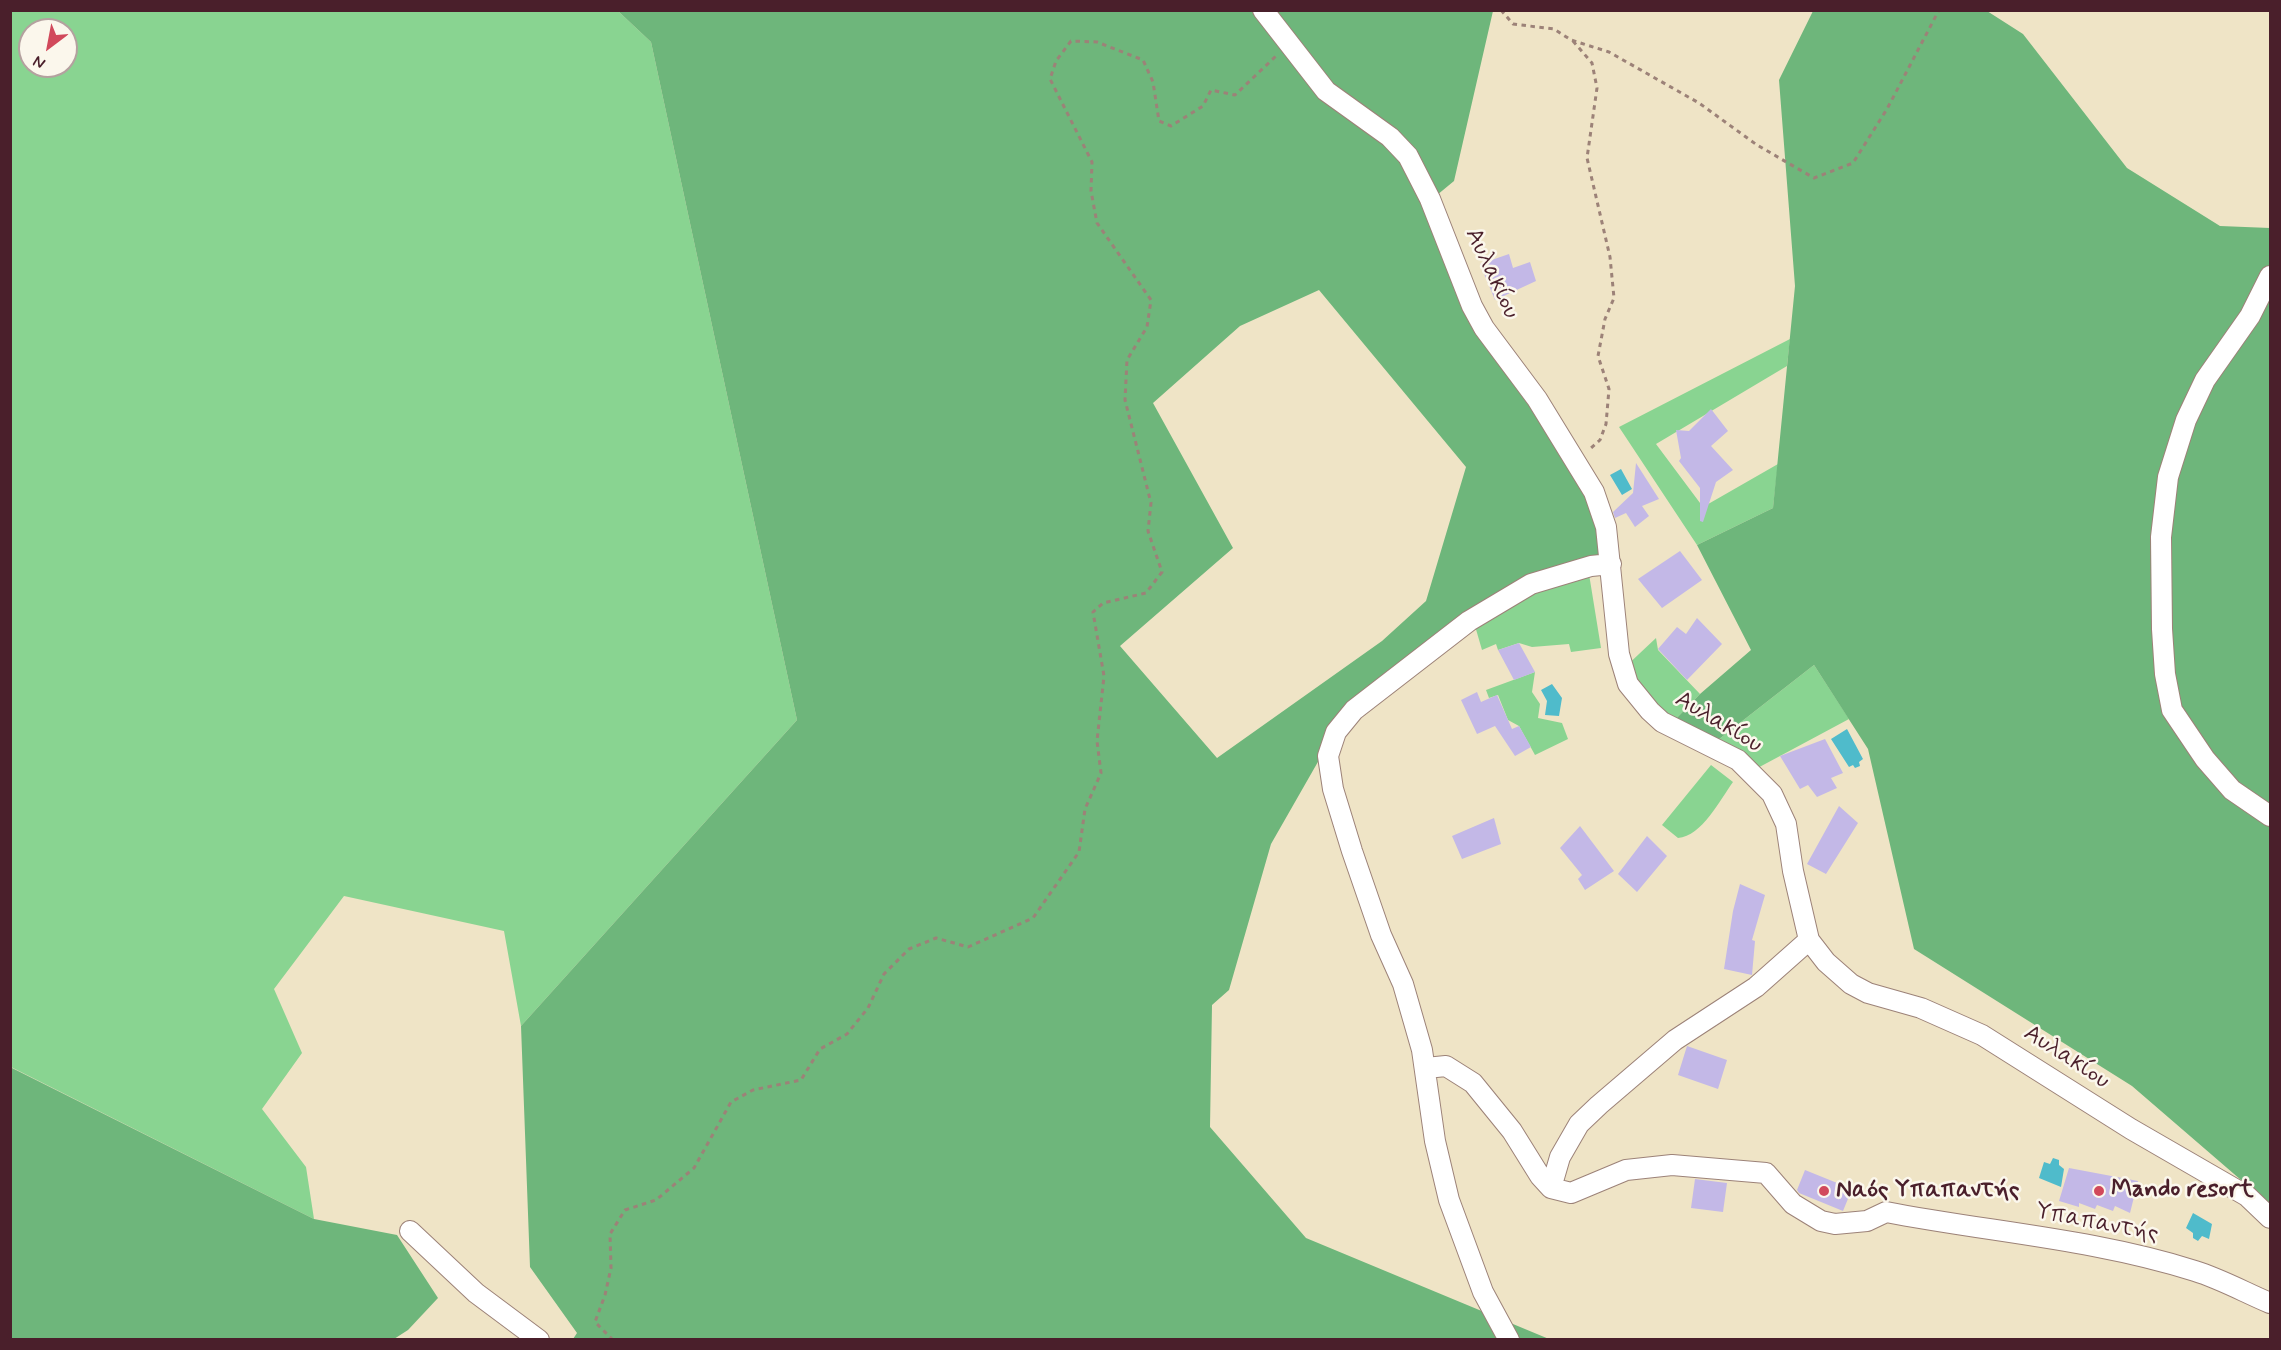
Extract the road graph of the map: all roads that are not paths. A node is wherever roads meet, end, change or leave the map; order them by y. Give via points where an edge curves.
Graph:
1 (1263, 10) edge
2 (2271, 276) edge
3 (1611, 564) junction
4 (2271, 816) edge
5 (1809, 940) junction
6 (1426, 1068) junction
7 (1551, 1188) junction
8 (2271, 1218) edge
9 (410, 1231) dead end
10 (2271, 1304) edge
11 (539, 1340) edge
12 (1509, 1340) edge

1 - 3 street, Αυλακίου via 1326,91 1390,137 1408,156 1430,199 1472,306 1577,461 1601,509
2 - 4 street via 2250,316 2205,380 2186,420 2168,477 2161,537 2162,629 2172,710 2232,790
3 - 5 street, Αυλακίου via 1619,654 1628,684 1662,722 1738,760 1772,794 1786,824
3 - 6 street via 1531,584 1473,619 1354,710 1336,732 1328,756 1333,789 1381,935 1402,984
5 - 7 street via 1756,987 1675,1040 1579,1124 1560,1157
5 - 8 street, Αυλακίου via 1851,984 1950,1019 1982,1035 2247,1196
6 - 7 street via 1446,1066 1473,1083
6 - 12 street via 1435,1141 1449,1200 1483,1292
7 - 10 street, Υπαπαντής via 1571,1193 1626,1170 1672,1164 1766,1173 1801,1209 1821,1221 1867,1221 1886,1212 2042,1236 2196,1271
9 - 11 street via 476,1293

